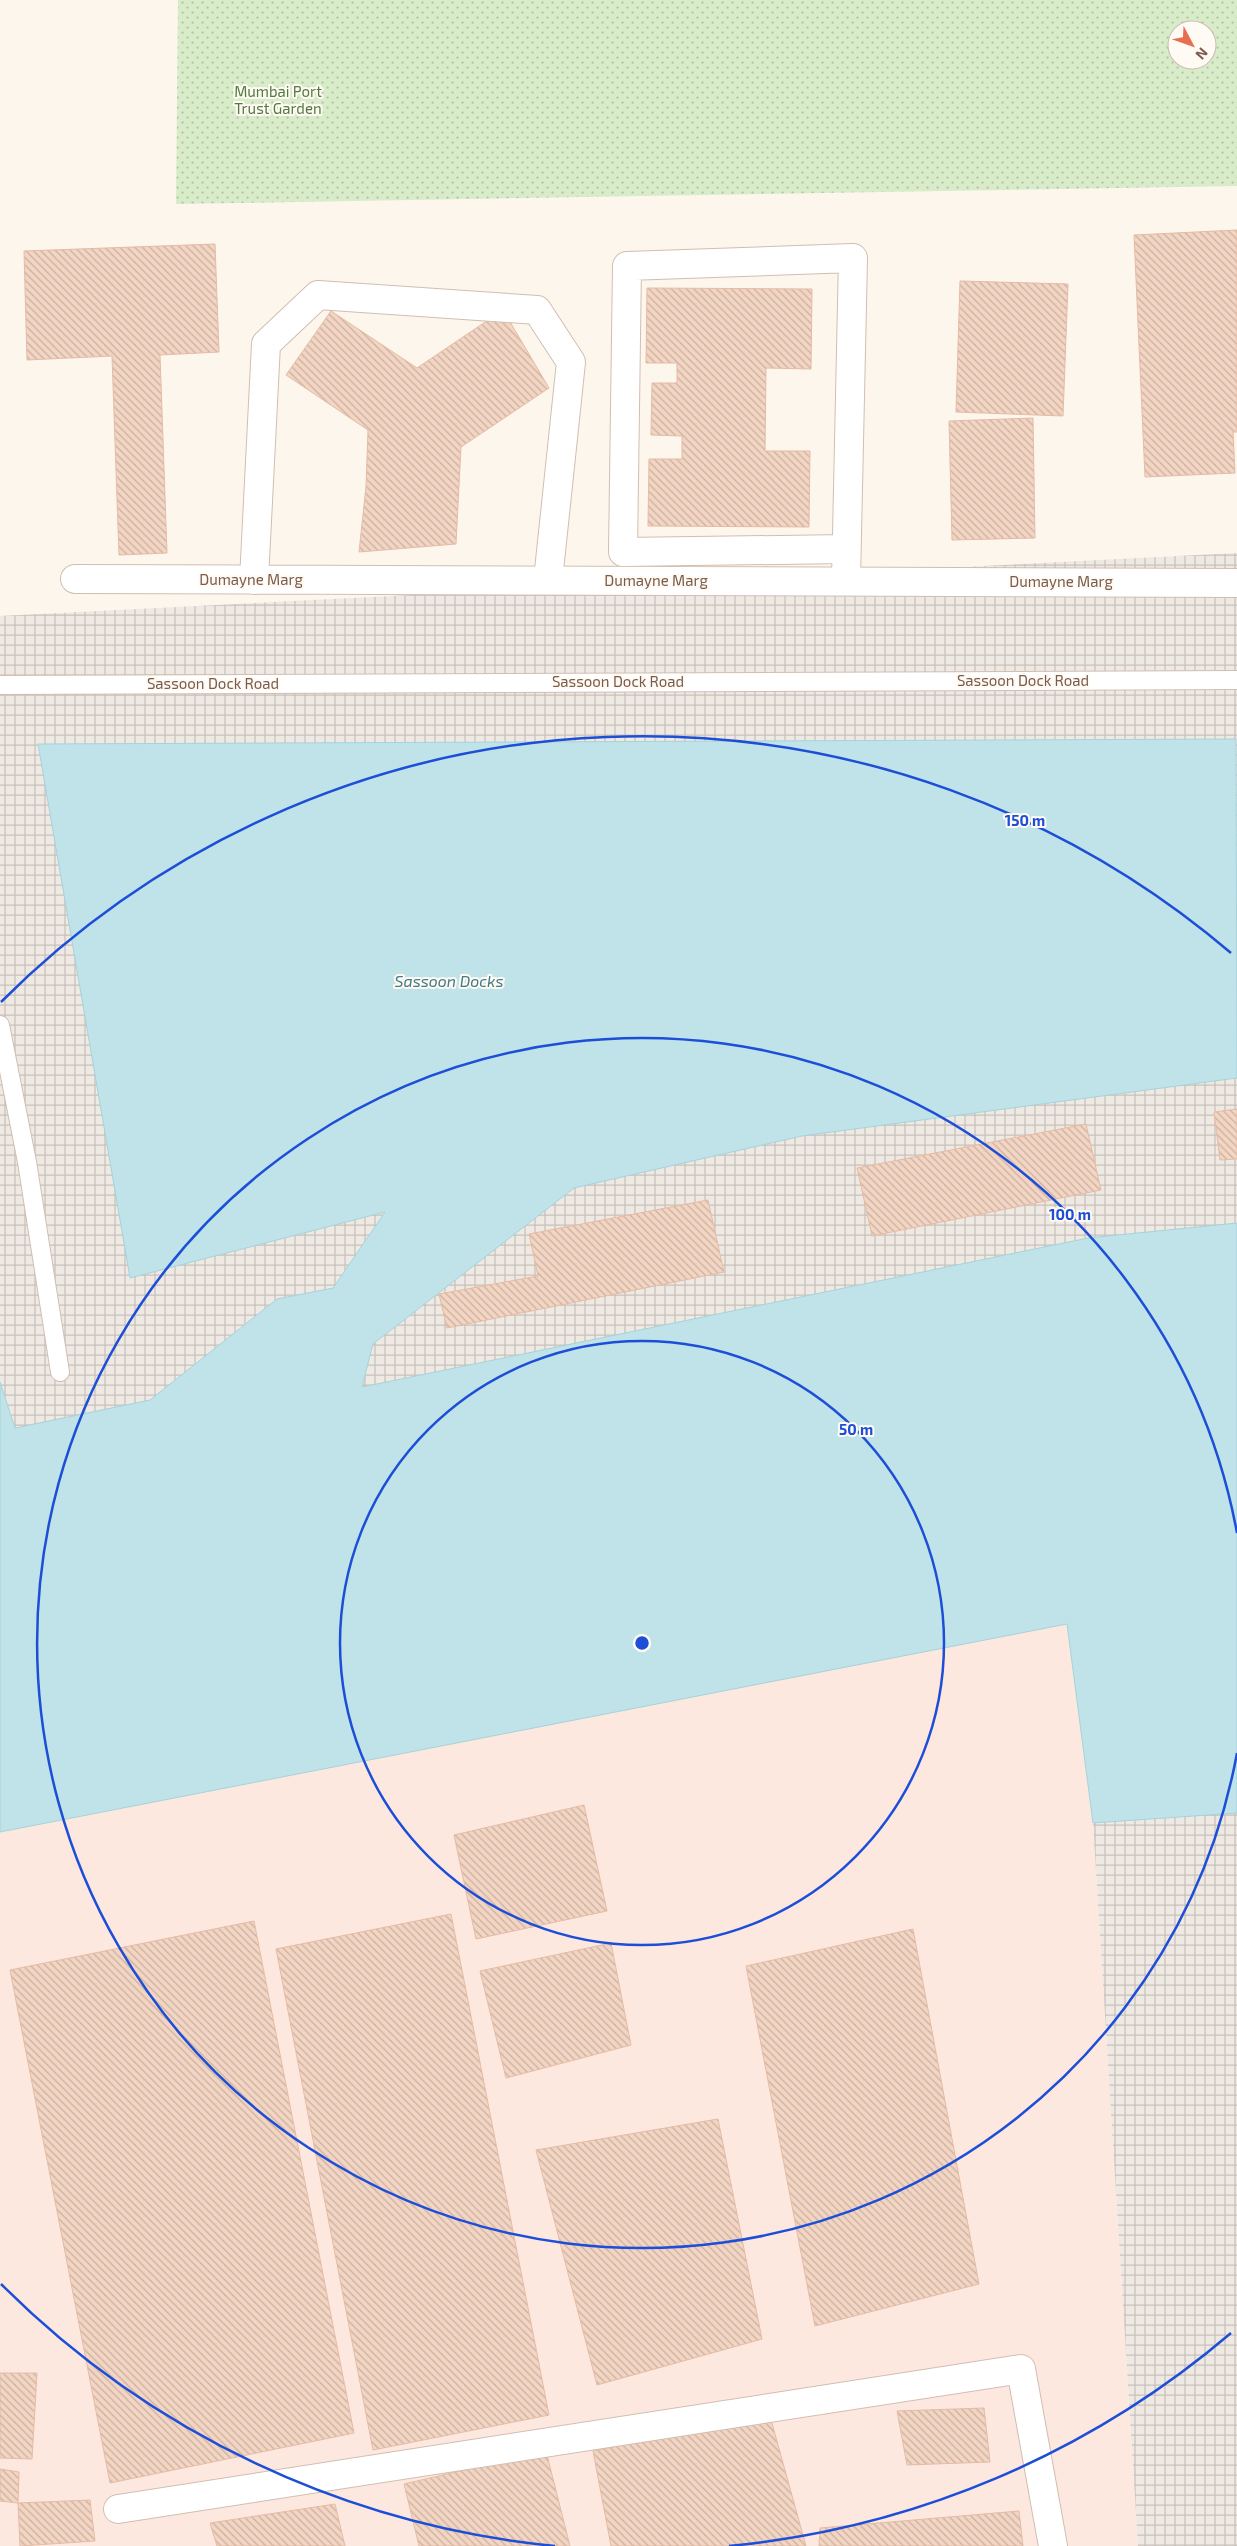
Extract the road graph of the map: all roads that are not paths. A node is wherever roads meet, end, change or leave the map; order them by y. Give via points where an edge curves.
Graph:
1 (846, 549) junction
2 (76, 579) dead end
3 (254, 580) junction
4 (548, 580) junction
5 (846, 581) junction
6 (1237, 583) edge
7 (1237, 680) edge
8 (0, 685) edge
9 (0, 1025) edge
10 (60, 1372) dead end
11 (118, 2509) dead end
12 (1053, 2546) edge

1 - 1 street via 852,258 627,266 623,552
1 - 5 street
2 - 3 street, Dumayne Marg
3 - 4 street, Dumayne Marg
3 - 4 street via 266,344 318,295 537,310 571,362
4 - 5 street, Dumayne Marg
5 - 6 street, Dumayne Marg
7 - 8 lane, Sassoon Dock Road
9 - 10 lane via 27,1162
11 - 12 street via 1021,2369

